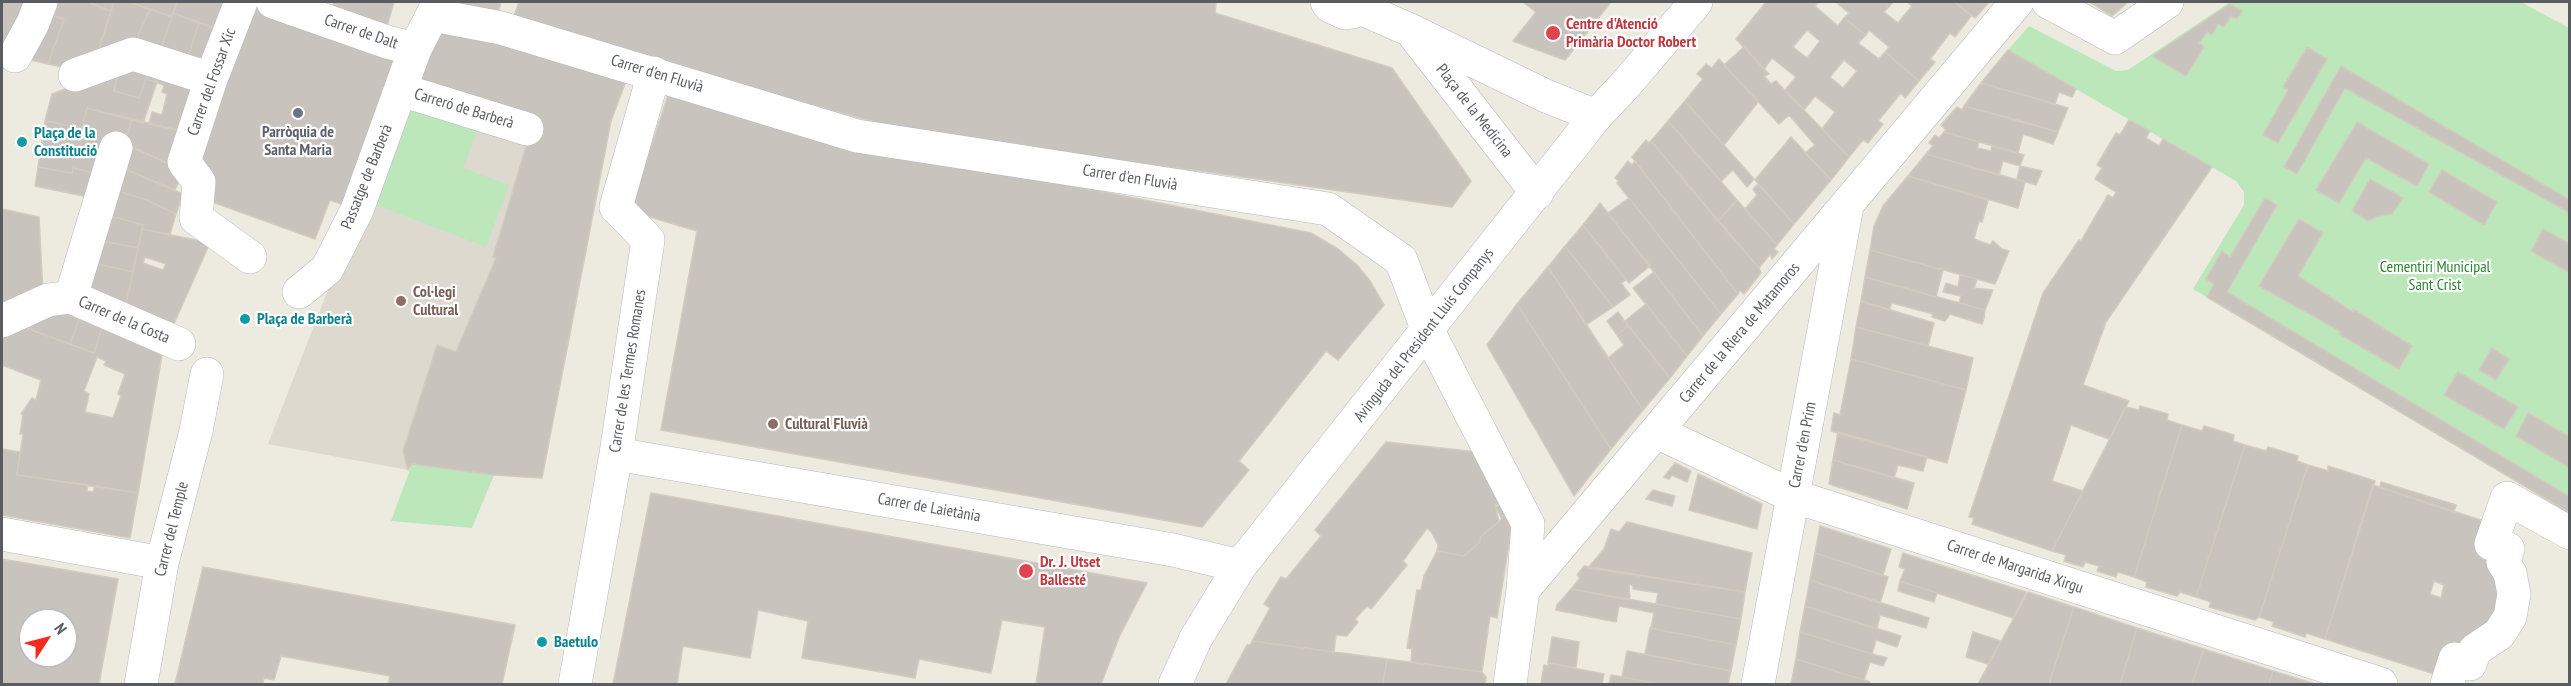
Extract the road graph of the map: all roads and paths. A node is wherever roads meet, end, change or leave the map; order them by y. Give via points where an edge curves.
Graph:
1 (41, 2) edge
2 (241, 2) edge
3 (273, 2) edge
4 (1327, 2) edge
5 (1696, 2) edge
6 (2017, 2) edge
7 (2048, 2) edge
8 (2167, 2) edge
9 (1363, 5) edge
10 (436, 8) edge
11 (505, 15) edge
12 (1410, 30) junction
13 (415, 49) junction
14 (15, 56) dead end
15 (654, 73) junction
16 (75, 75) dead end
17 (211, 79) junction
18 (401, 90) junction
19 (1596, 116) junction
20 (527, 129) dead end
21 (116, 148) dead end
22 (1537, 193) junction
23 (1847, 205) junction
24 (250, 257) dead end
25 (300, 292) dead end
26 (71, 297) junction
27 (1814, 310) joint
28 (2, 321) edge
29 (1428, 331) junction
30 (179, 344) dead end
31 (207, 374) dead end
32 (1657, 432) junction
33 (616, 454) junction
34 (1793, 496) junction
35 (2570, 533) edge
36 (2, 534) edge
37 (162, 563) junction
38 (1240, 566) junction
39 (1523, 590) junction
40 (141, 684) edge
41 (575, 684) edge
42 (1174, 684) edge
43 (1510, 684) edge
44 (1758, 684) edge
45 (2381, 684) edge
46 (2447, 684) edge

1 - 14 street
2 - 17 street, Carrer del Fossar Xic
3 - 13 street, Carrer de Dalt
4 - 9 street, Plaça de la Medicina via 1345,13
5 - 19 street, Avinguda del President Lluís Companys
6 - 23 street, Carrer de la Riera de Matamoros
7 - 8 street via 2115,38
9 - 12 street, Plaça de la Medicina
10 - 11 street, Carrer d'en Fluvià
10 - 13 street, Passatge de Barberà
11 - 15 street, Carrer d'en Fluvià
12 - 19 street, Plaça de la Medicina
12 - 22 street, Plaça de la Medicina
13 - 18 street, Passatge de Barberà
15 - 29 street, Carrer d'en Fluvià via 857,136 1328,209 1401,260
15 - 33 street, Carrer de les Termes Romanes via 616,207 648,240
16 - 17 street via 132,54
17 - 24 street, Carrer del Fossar Xic via 184,162 199,182 196,218
18 - 20 street, Carreró de Barberà
18 - 25 street, Passatge de Barberà via 357,210 327,269
19 - 22 street, Avinguda del President Lluís Companys
21 - 26 street
22 - 29 street, Avinguda del President Lluís Companys
23 - 32 street, Carrer de la Riera de Matamoros
23 - 34 street, Carrer d'en Prim
26 - 28 street, Carrer de la Costa via 48,300
26 - 30 street, Carrer de la Costa
27 - 27 street via 1803,298 1787,300 1689,418 1692,434 1771,470 1785,464
29 - 38 street, Avinguda del President Lluís Companys
29 - 39 street, Carrer d'en Fluvià via 1528,524
31 - 37 street, Carrer del Temple
32 - 34 street, Carrer de Margarida Xirgu
32 - 39 street, Carrer de la Riera de Matamoros
33 - 38 street, Carrer de Laietània via 1173,550
33 - 41 street, Carrer de les Termes Romanes
34 - 44 street, Carrer d'en Prim
34 - 45 street, Carrer de Margarida Xirgu
35 - 46 street via 2507,498 2492,544 2508,549 2503,562 2510,573 2514,594 2510,617 2499,634 2475,650 2470,664 2456,659
36 - 37 street
37 - 40 street, Carrer del Temple
38 - 42 street, Avinguda del President Lluís Companys via 1196,638
39 - 43 street

